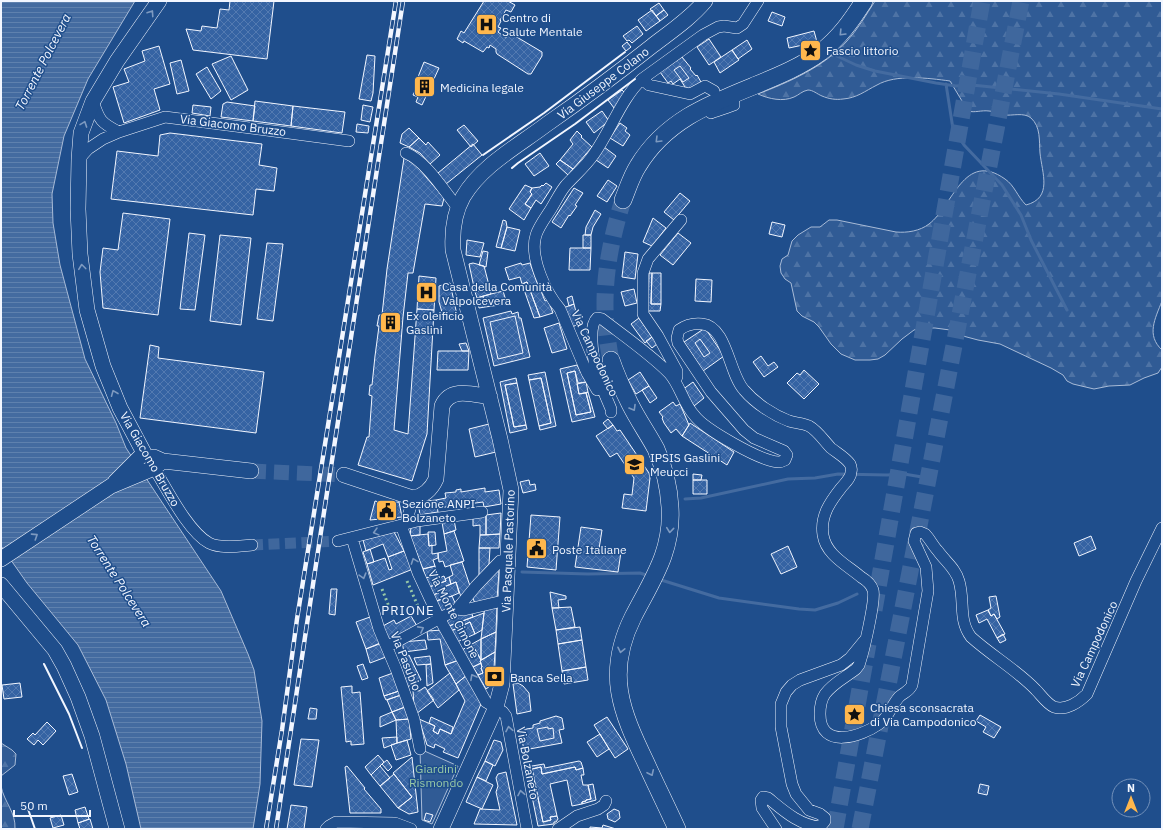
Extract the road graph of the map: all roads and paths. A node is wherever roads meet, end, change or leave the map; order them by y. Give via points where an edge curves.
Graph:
1 (159, 1) edge
2 (705, 1) edge
3 (758, 1) edge
4 (864, 1) edge
5 (642, 79) junction
6 (714, 91) dead end
7 (93, 101) junction
8 (734, 103) dead end
9 (119, 132) junction
10 (682, 132) dead end
11 (349, 141) dead end
12 (406, 153) dead end
13 (79, 159) junction
14 (623, 200) tunnel mouth
15 (457, 214) junction
16 (681, 220) dead end
17 (611, 360) tunnel mouth
18 (672, 377) junction
19 (483, 396) junction
20 (138, 457) junction
21 (159, 465) junction
22 (251, 471) tunnel mouth
23 (344, 475) tunnel mouth
24 (111, 486) junction
25 (413, 498) junction
26 (482, 512) dead end
27 (403, 524) junction
28 (1162, 528) edge
29 (352, 538) junction
30 (338, 541) tunnel mouth
31 (252, 545) tunnel mouth
32 (2, 558) edge
33 (509, 560) junction
34 (1, 585) edge
35 (506, 600) junction
36 (457, 609) junction
37 (440, 618) junction
38 (865, 639) junction
39 (386, 647) junction
40 (496, 707) junction
41 (420, 749) dead end
42 (606, 801) dead end
43 (393, 826) edge
44 (117, 829) edge
45 (326, 829) edge
46 (411, 829) edge
47 (441, 829) edge
48 (527, 829) edge
49 (558, 829) edge
50 (677, 829) edge
51 (776, 829) edge

7 -> 1 main road, Via Giacomo Bruzzo via 116,61
2 - 15 main road, Via Giuseppe Colano via 632,61 485,170 471,186
3 - 5 street via 743,24 737,28 718,27 703,35
4 -> 14 highway via 846,28 820,52 802,64 710,104 671,128 651,147 637,167
5 - 6 street via 649,85 690,94 705,86
5 - 18 street, Via Campodonico via 629,95 594,154 565,186 538,230 535,250 546,289 560,309 588,373 608,410 611,412 598,378 593,352 592,331 597,318 602,319 642,350
7 - 9 street via 101,120
13 -> 7 main road, Via Giacomo Bruzzo via 82,132
8 - 10 street via 733,106 707,114
9 - 11 street, Via Giacomo Bruzzo via 170,117
9 - 13 street, Via Giacomo Bruzzo via 88,149
12 - 15 street via 426,168
20 -> 13 main road, Via Giacomo Bruzzo via 103,366 87,310 80,254
15 - 19 main road, Via Pasquale Pastorino via 453,250
16 - 18 street via 648,259 643,272 643,314 677,371 677,376
17 -> 50 highway via 630,405 656,449 669,496 671,522 667,546 626,633 620,654 618,677 626,718
18 - 38 street, Via Campodonico via 699,422 727,440 760,456 779,462 785,460 784,451 754,438 735,420 711,392 678,343 679,330 686,325 696,323 712,327 722,342 738,383 749,396 784,419 810,426 850,464 850,478 825,512 823,535 830,552 872,588 874,596
19 - 25 main road via 456,393 445,401 442,406 436,479 428,491
19 - 33 main road, Via Pasquale Pastorino via 511,490
20 - 21 main road
20 - 24 main road
21 - 22 main road
21 - 24 main road
21 - 31 street, Via Giacomo Bruzzo via 184,517 195,532 210,543 228,547
23 - 25 main road
32 -> 24 main road
25 - 27 street
26 - 27 street
27 -> 29 street
37 -> 27 street, Via Monte Cimone via 418,573
28 - 38 street, Via Campodonico via 1087,694 1074,704 1060,708 1051,706 1030,683 972,637 963,623 961,594 956,573 923,533 916,533 914,541 926,567 928,591 910,690 898,698 878,725 856,735 834,737 822,725 822,700 832,686 859,665
29 - 30 street
29 -> 39 street, Via Pasubio
33 - 35 main road, Via Pasquale Pastorino
33 - 36 street via 500,561
34 - 44 main road via 55,650 64,666 92,736
35 - 36 street via 464,610
35 - 40 main road, Via Pasquale Pastorino via 502,684
36 - 37 street
39 -> 37 street
40 -> 37 street, Via Monte Cimone via 486,702
38 - 51 street via 841,665 800,680 786,692 781,704 781,727 792,784 796,794 809,810 820,814 826,821 820,827 806,824 763,797 762,808
39 - 41 street, Via Pasubio via 414,719
40 - 47 main road, Via Pasquale Pastorino
48 -> 40 street, Via Bolzaneto via 506,716
42 - 49 street via 598,809 577,816
43 - 45 street via 336,822
43 - 46 street

